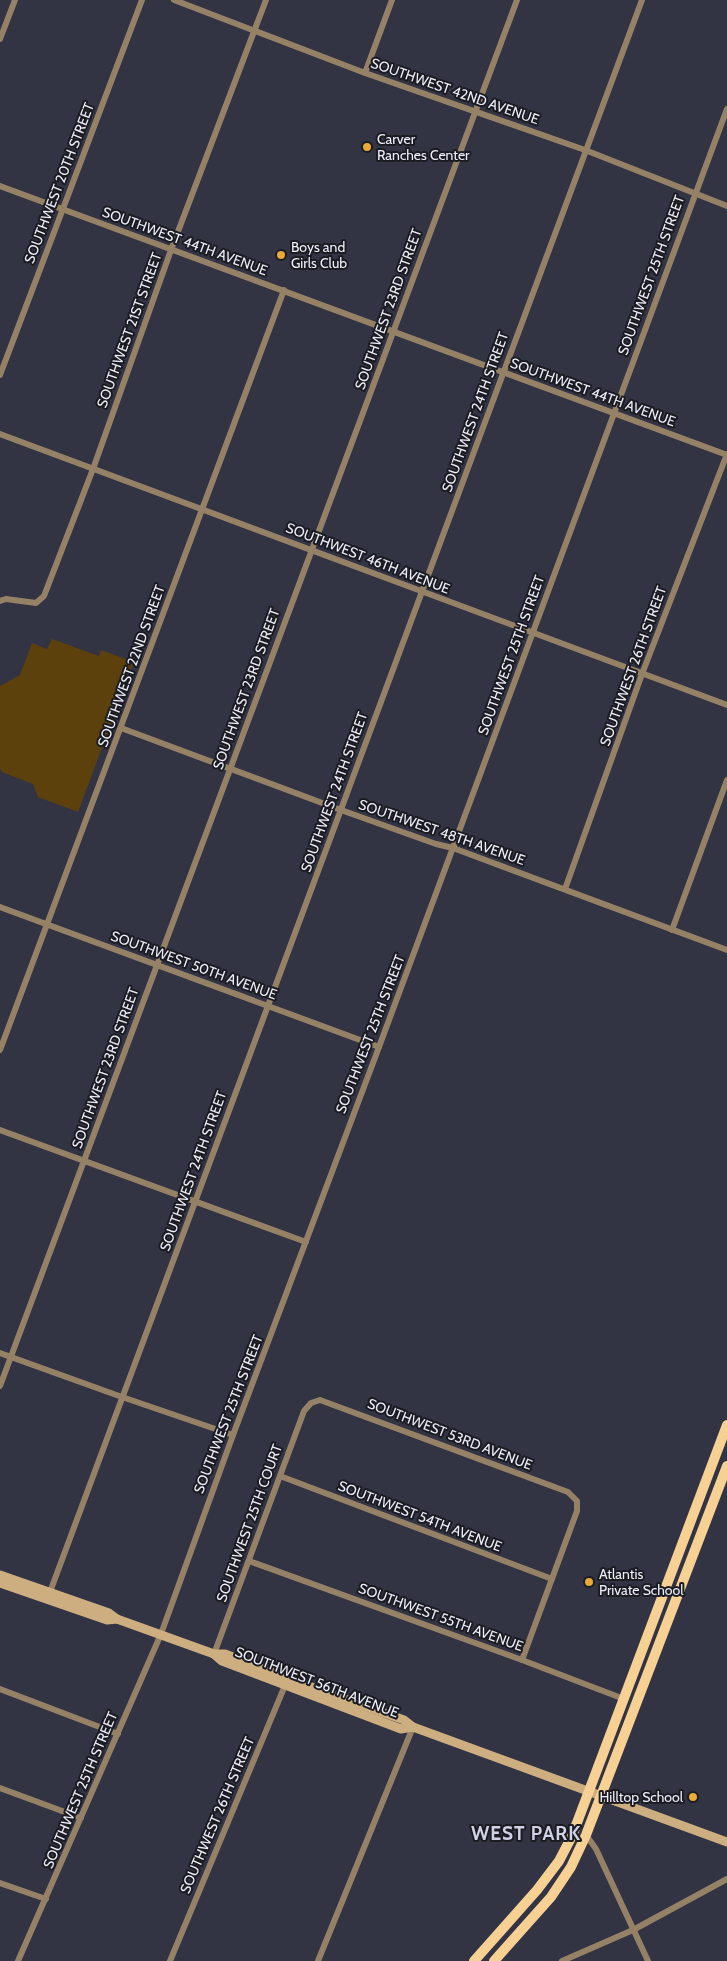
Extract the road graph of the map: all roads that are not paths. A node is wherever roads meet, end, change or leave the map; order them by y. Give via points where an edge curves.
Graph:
1 (14, 0) edge
2 (142, 0) edge
3 (174, 0) edge
4 (266, 0) edge
5 (392, 0) edge
6 (517, 0) edge
7 (642, 0) edge
8 (254, 31) junction
9 (0, 39) edge
10 (365, 73) junction
11 (727, 109) edge
12 (476, 111) junction
13 (585, 150) junction
14 (0, 186) edge
15 (695, 193) junction
16 (727, 206) edge
17 (61, 209) junction
18 (171, 250) junction
19 (284, 290) junction
20 (394, 331) junction
21 (504, 372) junction
22 (0, 375) edge
23 (614, 413) junction
24 (0, 434) edge
25 (727, 455) edge
26 (93, 469) junction
27 (203, 508) junction
28 (312, 550) junction
29 (422, 592) junction
30 (0, 601) edge
31 (532, 633) junction
32 (642, 674) junction
33 (727, 705) edge
34 (121, 728) junction
35 (230, 768) junction
36 (727, 780) edge
37 (341, 810) junction
38 (453, 848) junction
39 (565, 889) junction
40 (0, 906) edge
41 (47, 924) junction
42 (672, 930) junction
43 (727, 950) edge
44 (157, 965) junction
45 (267, 1006) junction
46 (380, 1047) junction
47 (0, 1050) edge
48 (0, 1130) edge
49 (84, 1161) junction
50 (195, 1201) junction
51 (306, 1242) junction
52 (0, 1353) edge
53 (11, 1357) junction
54 (0, 1386) edge
55 (122, 1398) junction
56 (311, 1402) joint
57 (727, 1425) edge
58 (233, 1435) junction
59 (727, 1466) edge
60 (280, 1476) junction
61 (249, 1561) junction
62 (0, 1575) edge
63 (552, 1579) junction
64 (0, 1583) edge
65 (50, 1592) junction
66 (117, 1619) junction
67 (161, 1634) junction
68 (214, 1654) junction
69 (522, 1660) junction
70 (287, 1681) junction
71 (0, 1688) edge
72 (624, 1700) junction
73 (413, 1727) junction
74 (118, 1734) junction
75 (0, 1788) edge
76 (589, 1791) junction
77 (602, 1796) junction
78 (81, 1818) junction
79 (586, 1835) junction
80 (727, 1842) edge
81 (727, 1879) edge
82 (0, 1883) edge
83 (46, 1899) junction
84 (633, 1930) junction
85 (495, 1938) junction
86 (18, 1961) edge
87 (170, 1961) edge
88 (318, 1961) edge
89 (474, 1961) edge
90 (489, 1961) edge
91 (494, 1961) edge
92 (562, 1961) edge
93 (648, 1961) edge

1 - 9 street
2 - 17 street, SOUTHWEST 20TH STREET
3 - 8 street, SOUTHWEST 42ND AVENUE
4 - 8 street, SOUTHWEST 21ST STREET
5 - 10 street
6 - 12 street, SOUTHWEST 23RD STREET
7 - 13 street, SOUTHWEST 24TH STREET
8 - 10 street, SOUTHWEST 42ND AVENUE
8 - 18 street, SOUTHWEST 21ST STREET
10 - 12 street, SOUTHWEST 42ND AVENUE
11 - 15 street, SOUTHWEST 25TH STREET
12 - 13 street, SOUTHWEST 42ND AVENUE
12 - 20 street, SOUTHWEST 23RD STREET
13 - 15 street, SOUTHWEST 42ND AVENUE
13 - 21 street, SOUTHWEST 24TH STREET
14 - 17 street, SOUTHWEST 44TH AVENUE
15 - 16 street, SOUTHWEST 42ND AVENUE
15 - 23 street, SOUTHWEST 25TH STREET
17 - 18 street, SOUTHWEST 44TH AVENUE
17 - 22 street, SOUTHWEST 20TH STREET
18 - 19 street, SOUTHWEST 44TH AVENUE
18 - 26 street, SOUTHWEST 21ST STREET
19 - 20 street, SOUTHWEST 44TH AVENUE
19 - 27 street, SOUTHWEST 22ND STREET
20 - 21 street, SOUTHWEST 44TH AVENUE
20 - 28 street, SOUTHWEST 23RD STREET
21 - 23 street, SOUTHWEST 44TH AVENUE
21 - 29 street, SOUTHWEST 24TH STREET
23 - 25 street, SOUTHWEST 44TH AVENUE
23 - 31 street, SOUTHWEST 25TH STREET
24 - 26 street, SOUTHWEST 46TH AVENUE
25 - 32 street, SOUTHWEST 26TH STREET
26 - 27 street, SOUTHWEST 46TH AVENUE
26 - 30 street, SOUTHWEST 21ST STREET via 44,596 36,603
27 - 28 street, SOUTHWEST 46TH AVENUE
27 - 34 street, SOUTHWEST 22ND STREET
28 - 29 street, SOUTHWEST 46TH AVENUE
28 - 35 street, SOUTHWEST 23RD STREET
29 - 31 street, SOUTHWEST 46TH AVENUE
29 - 37 street, SOUTHWEST 24TH STREET
31 - 32 street, SOUTHWEST 46TH AVENUE
31 - 38 street, SOUTHWEST 25TH STREET
32 - 33 street, SOUTHWEST 46TH AVENUE
32 - 39 street, SOUTHWEST 26TH STREET
34 - 35 street, SOUTHWEST 48TH AVENUE
34 - 41 street, SOUTHWEST 22ND STREET
35 - 37 street, SOUTHWEST 48TH AVENUE
35 - 44 street, SOUTHWEST 23RD STREET
36 - 42 street
37 - 38 street, SOUTHWEST 48TH AVENUE
37 - 45 street, SOUTHWEST 24TH STREET
38 - 39 street, SOUTHWEST 48TH AVENUE
38 - 46 street, SOUTHWEST 25TH STREET
39 - 42 street, SOUTHWEST 48TH AVENUE
40 - 41 street, SOUTHWEST 50TH AVENUE
41 - 44 street, SOUTHWEST 50TH AVENUE
41 - 47 street, SOUTHWEST 22ND STREET
42 - 43 street, SOUTHWEST 48TH AVENUE
44 - 45 street, SOUTHWEST 50TH AVENUE
44 - 49 street, SOUTHWEST 23RD STREET
45 - 46 street, SOUTHWEST 50TH AVENUE
45 - 50 street, SOUTHWEST 24TH STREET
46 - 51 street, SOUTHWEST 25TH STREET
48 - 49 street
49 - 50 street
49 - 53 street, SOUTHWEST 23RD STREET
50 - 51 street
50 - 55 street, SOUTHWEST 24TH STREET
51 - 58 street, SOUTHWEST 25TH STREET
52 - 53 street
53 - 54 street, SOUTHWEST 23RD STREET
53 - 55 street
55 - 58 street
55 - 65 street, SOUTHWEST 24TH STREET
56 - 60 street, SOUTHWEST 25TH COURT via 304,1411
56 - 63 street, SOUTHWEST 53RD AVENUE via 328,1402 568,1492 577,1501 577,1511
57 - 72 main road
58 - 67 street, SOUTHWEST 25TH STREET
59 - 77 main road
60 - 61 street, SOUTHWEST 25TH COURT
60 - 63 street, SOUTHWEST 54TH AVENUE
61 - 68 street, SOUTHWEST 25TH COURT
61 - 69 street, SOUTHWEST 55TH AVENUE
62 - 65 street, SOUTHWEST 56TH AVENUE
63 - 69 street
64 - 66 street, SOUTHWEST 56TH AVENUE via 107,1620
65 - 66 street, SOUTHWEST 56TH AVENUE via 109,1613
66 - 67 street, SOUTHWEST 56TH AVENUE
67 - 68 street, SOUTHWEST 56TH AVENUE
67 - 74 street, SOUTHWEST 25TH STREET
68 - 70 street, SOUTHWEST 56TH AVENUE via 225,1654
69 - 72 street, SOUTHWEST 55TH AVENUE
70 - 73 street, SOUTHWEST 56TH AVENUE via 404,1720
70 - 87 street, SOUTHWEST 26TH STREET
71 - 74 street
72 - 76 main road
73 - 76 street, SOUTHWEST 56TH AVENUE
73 - 88 street
74 - 78 street, SOUTHWEST 25TH STREET
75 - 78 street
76 - 77 street, SOUTHWEST 56TH AVENUE
76 - 85 main road via 572,1836 558,1861 538,1890
77 - 79 main road
77 - 80 street, SOUTHWEST 56TH AVENUE
78 - 83 street, SOUTHWEST 25TH STREET
79 - 84 street via 596,1849
79 - 91 main road via 571,1867 551,1897
81 - 84 street
82 - 83 street
83 - 86 street, SOUTHWEST 25TH STREET
84 - 92 street
84 - 93 street
85 - 89 main road
85 - 90 main road

